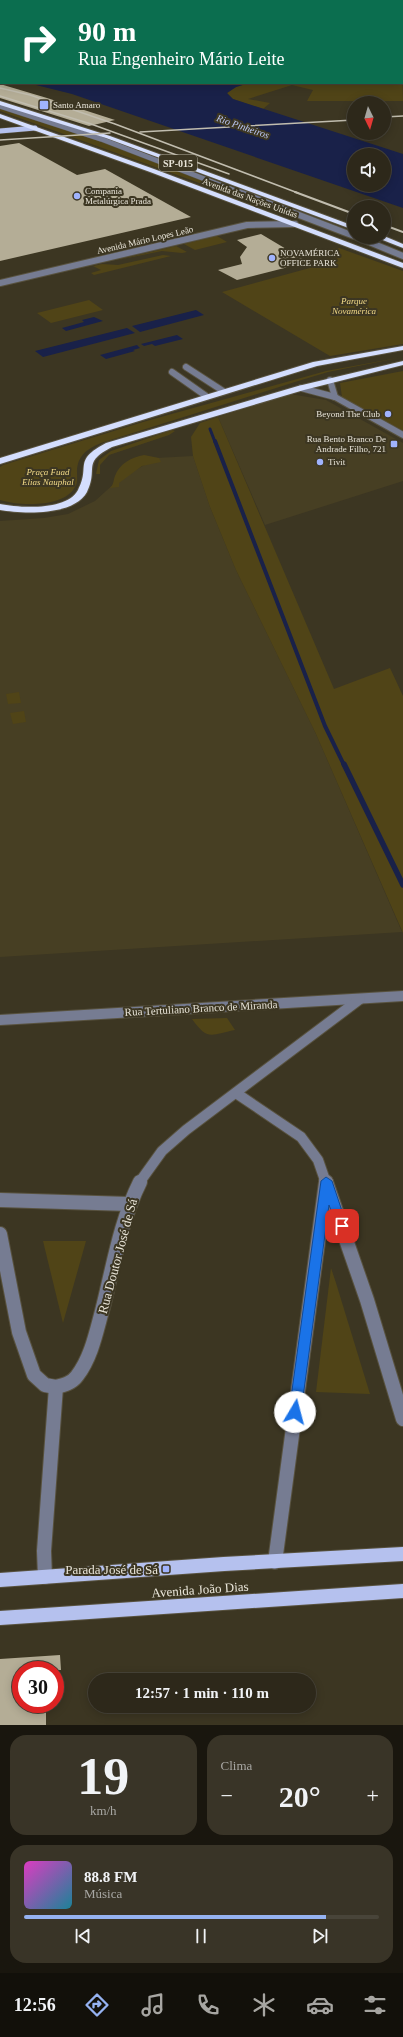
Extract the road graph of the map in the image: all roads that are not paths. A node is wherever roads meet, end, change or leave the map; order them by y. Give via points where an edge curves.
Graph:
1 (0, 103) edge
2 (0, 106) edge
3 (0, 116) edge
4 (35, 128) junction
5 (0, 131) edge
6 (294, 224) junction
7 (347, 225) edge
8 (347, 233) edge
9 (391, 242) edge
10 (374, 244) edge
11 (356, 246) junction
12 (403, 246) edge
13 (403, 256) edge
14 (403, 260) edge
15 (403, 266) edge
16 (0, 283) edge
17 (403, 348) edge
18 (403, 355) edge
19 (403, 363) edge
20 (186, 367) dead end
21 (172, 372) dead end
22 (330, 380) junction
23 (302, 388) junction
24 (223, 391) junction
25 (206, 396) junction
26 (335, 397) junction
27 (184, 404) junction
28 (403, 435) edge
29 (0, 461) edge
30 (0, 507) edge
31 (403, 996) edge
32 (360, 999) junction
33 (0, 1020) edge
34 (236, 1093) junction
35 (326, 1181) junction
36 (0, 1200) edge
37 (129, 1204) junction
38 (0, 1234) edge
39 (56, 1387) junction
40 (403, 1418) edge
41 (403, 1554) edge
42 (275, 1562) junction
43 (45, 1577) junction
44 (0, 1580) edge
45 (403, 1591) edge
46 (0, 1618) edge

1 - 7 highway, Avenida das Nações Unidas / SP-015 via 108,137
2 - 8 street via 101,139
3 - 4 highway, Avenida das Nações Unidas / SP-015
4 - 5 main road
4 - 6 highway, Avenida das Nações Unidas / SP-015
6 - 11 highway, Avenida das Nações Unidas / SP-015
6 - 16 street, Avenida Mário Lopes Leão via 247,225
9 - 12 highway
10 - 13 street
11 - 14 highway, SP-015
11 - 15 highway, Avenida das Nações Unidas
17 - 24 highway via 316,364
18 - 27 highway via 327,369
19 - 22 highway
20 - 24 street
21 - 25 street
22 - 23 highway
22 - 26 street
23 - 26 street
23 - 30 highway via 101,448 87,462 82,492 65,504 31,510
24 - 25 highway
25 - 27 highway
26 - 28 street
27 - 29 highway
31 - 32 street, Rua Tertuliano Branco de Miranda
32 - 33 street, Rua Tertuliano Branco de Miranda
32 - 34 street, Rua Doutor José de Sá
34 - 35 street via 301,1137 318,1160
34 - 37 street, Rua Doutor José de Sá via 162,1151 143,1176
35 - 40 street via 367,1300
35 - 42 street
36 - 37 street
37 - 39 street, Rua Doutor José de Sá via 88,1357 72,1382
38 - 39 street via 19,1332 34,1375 45,1385
39 - 43 street via 44,1551
41 - 42 main road, Avenida João Dias
42 - 43 main road, Avenida João Dias
43 - 44 main road, Avenida João Dias
45 - 46 main road, Avenida João Dias

